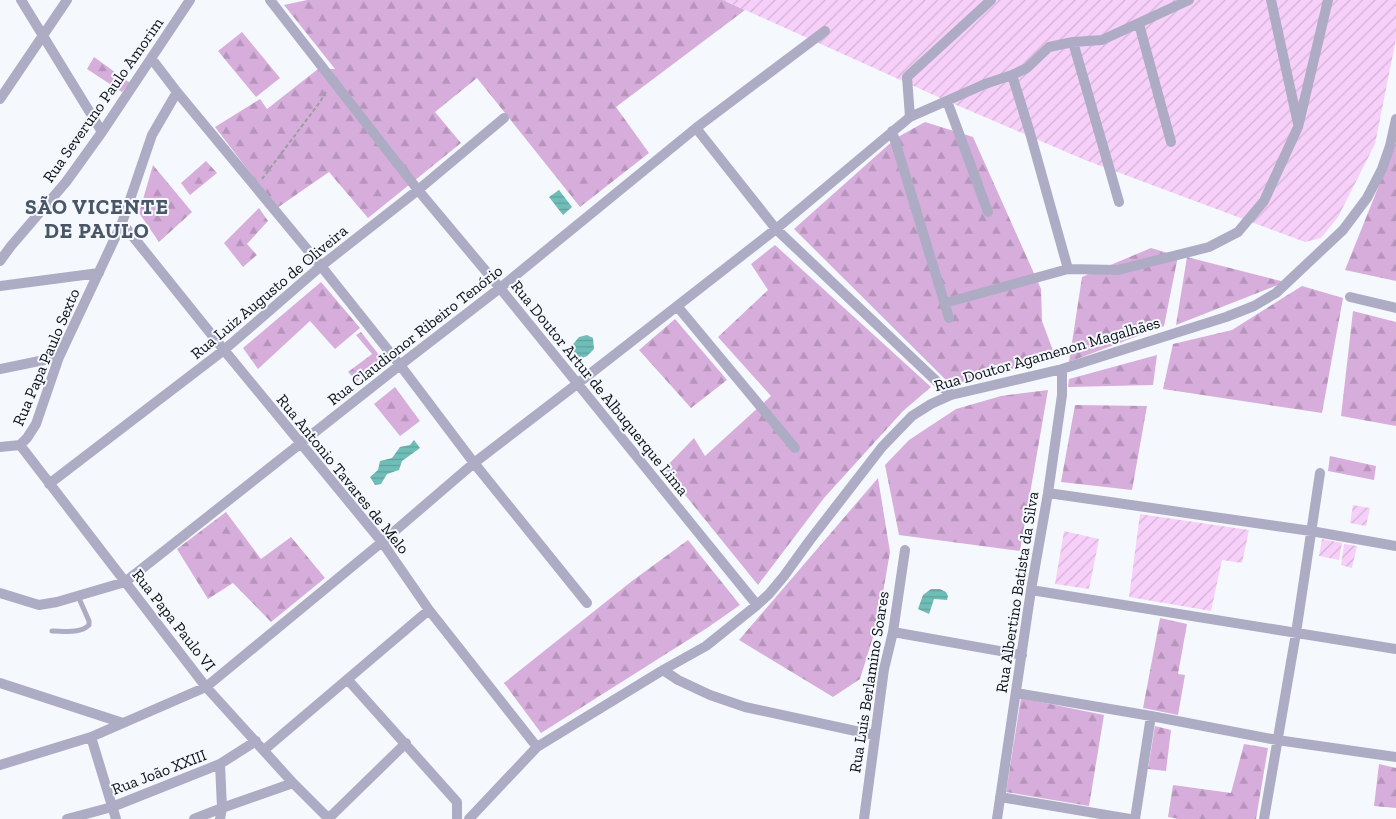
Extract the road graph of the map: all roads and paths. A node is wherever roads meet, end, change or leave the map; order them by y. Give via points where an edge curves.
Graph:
1 (21, 0) edge
2 (67, 0) edge
3 (190, 0) edge
4 (270, 0) edge
5 (991, 0) edge
6 (1189, 0) edge
7 (1271, 0) edge
8 (1328, 0) edge
9 (1139, 24) junction
10 (825, 31) dead end
11 (44, 36) junction
12 (1073, 42) junction
13 (150, 58) junction
14 (1012, 75) junction
15 (332, 79) junction
16 (177, 92) junction
17 (0, 99) edge
18 (947, 101) junction
19 (910, 117) junction
20 (504, 118) dead end
21 (1396, 119) edge
22 (1298, 127) junction
23 (696, 128) junction
24 (892, 131) junction
25 (102, 132) junction
26 (1170, 142) dead end
27 (256, 187) junction
28 (418, 190) junction
29 (1119, 202) dead end
30 (988, 212) dead end
31 (122, 223) junction
32 (776, 229) junction
33 (0, 261) edge
34 (321, 266) junction
35 (1068, 269) junction
36 (98, 273) junction
37 (0, 286) edge
38 (500, 288) junction
39 (1350, 297) dead end
40 (945, 303) junction
41 (677, 306) junction
42 (1396, 308) edge
43 (949, 318) dead end
44 (224, 350) junction
45 (59, 357) junction
46 (400, 365) junction
47 (0, 369) edge
48 (1062, 369) junction
49 (578, 384) junction
50 (951, 395) junction
51 (301, 444) junction
52 (20, 445) junction
53 (0, 447) edge
54 (795, 448) dead end
55 (474, 463) junction
56 (1320, 473) dead end
57 (49, 484) junction
58 (1048, 493) junction
59 (1311, 532) junction
60 (382, 542) junction
61 (1396, 546) edge
62 (905, 550) dead end
63 (125, 582) junction
64 (1031, 590) junction
65 (0, 593) edge
66 (78, 596) junction
67 (587, 602) dead end
68 (757, 605) junction
69 (430, 610) junction
70 (52, 631) dead end
71 (893, 632) junction
72 (1296, 633) junction
73 (1396, 649) edge
74 (1022, 655) junction
75 (663, 670) junction
76 (348, 680) junction
77 (0, 683) edge
78 (206, 687) junction
79 (1016, 693) junction
80 (1151, 716) junction
81 (123, 723) junction
82 (874, 735) junction
83 (91, 737) junction
84 (1277, 740) junction
85 (256, 741) junction
86 (406, 743) junction
87 (537, 747) junction
88 (264, 750) junction
89 (1396, 757) edge
90 (220, 764) junction
91 (0, 765) edge
92 (293, 783) junction
93 (1000, 797) junction
94 (112, 806) junction
95 (222, 808) junction
96 (67, 819) edge
97 (116, 819) edge
98 (194, 819) edge
99 (220, 819) edge
100 (329, 819) edge
101 (457, 819) edge
102 (469, 819) edge
103 (864, 819) edge
104 (996, 819) edge
105 (1130, 819) edge
106 (1136, 819) edge
107 (1264, 819) edge

1 - 11 street
2 - 11 street
3 - 13 street, Rua Severuno Paulo Amorim
4 - 15 street, Rua Doutor Artur de Albuquerque Lima
5 - 19 street via 907,77
6 - 9 street
7 - 22 street
8 - 22 street
9 - 12 street via 1102,40
9 - 26 street
10 - 23 street, Rua Claudionor Ribeiro Tenório
11 - 17 street
11 - 25 street
12 - 14 street via 1049,47 1027,68
12 - 29 street
13 - 16 street
13 - 25 street, Rua Severuno Paulo Amorim
14 - 18 street
14 - 35 street
15 - 27 path via 320,102
15 - 28 street, Rua Doutor Artur de Albuquerque Lima
16 - 27 street
16 - 31 street via 152,135
18 - 19 street
18 - 30 street
19 - 24 street
20 - 28 street, Rua Luiz Augusto de Oliveira
21 - 48 street, Rua Doutor Agamenon Magalhães via 1382,169 1368,198 1343,230 1276,293 1226,317
22 - 35 street via 1264,201 1238,232 1209,247 1118,270
23 - 32 street
23 - 38 street, Rua Claudionor Ribeiro Tenório
24 - 32 street
24 - 40 street
25 - 33 street, Rua Severuno Paulo Amorim via 66,182
27 - 34 street
28 - 34 street, Rua Luiz Augusto de Oliveira
28 - 38 street, Rua Doutor Artur de Albuquerque Lima
31 - 36 street, Rua Papa Paulo Sexto
31 - 44 street, Rua Antonio Tavares de Melo
32 - 41 street
32 - 50 street
34 - 44 street, Rua Luiz Augusto de Oliveira
34 - 46 street
35 - 40 street
36 - 37 street
36 - 45 street, Rua Papa Paulo Sexto
38 - 46 street, Rua Claudionor Ribeiro Tenório
38 - 49 street, Rua Doutor Artur de Albuquerque Lima
39 - 42 street
40 - 43 street
41 - 49 street
41 - 54 street
44 - 51 street, Rua Antonio Tavares de Melo
44 - 57 street, Rua Luiz Augusto de Oliveira
45 - 47 street
45 - 52 street, Rua Papa Paulo Sexto via 36,424
46 - 51 street, Rua Claudionor Ribeiro Tenório
46 - 55 street
48 - 50 street, Rua Doutor Agamenon Magalhães
48 - 58 street, Rua Albertino Batista da Silva via 1062,394
49 - 55 street
49 - 68 street, Rua Doutor Artur de Albuquerque Lima
50 - 68 street, Rua Doutor Agamenon Magalhães via 912,416 882,447 784,576
51 - 60 street, Rua Antonio Tavares de Melo
51 - 63 street, Rua Claudionor Ribeiro Tenório
52 - 53 street
52 - 57 street, Rua Papa Paulo VI
55 - 60 street
55 - 67 street
56 - 59 street
57 - 63 street, Rua Papa Paulo VI
58 - 59 street
58 - 64 street, Rua Albertino Batista da Silva
59 - 61 street
59 - 72 street
60 - 69 street, Rua Antonio Tavares de Melo
60 - 78 street
62 - 71 street, Rua Luis Berlamino Soares
63 - 66 street, Rua Claudionor Ribeiro Tenório
63 - 78 street, Rua Papa Paulo VI
64 - 72 street
64 - 74 street, Rua Albertino Batista da Silva
65 - 66 street, Rua Claudionor Ribeiro Tenório via 39,605
66 - 70 lane via 89,626 80,630
68 - 75 street, Rua Doutor Agamenon Magalhães via 706,646
69 - 76 street
69 - 87 street, Rua Antonio Tavares de Melo
71 - 74 street
71 - 82 street, Rua Luis Berlamino Soares
72 - 73 street
72 - 84 street
74 - 79 street, Rua Albertino Batista da Silva
75 - 82 street via 710,695 745,707
75 - 87 street, Rua Doutor Agamenon Magalhães
76 - 86 street
76 - 88 street
77 - 81 street
78 - 81 street
78 - 85 street, Rua Papa Paulo VI
79 - 80 street
79 - 93 street, Rua Albertino Batista da Silva
80 - 84 street
80 - 106 street
81 - 83 street
82 - 103 street, Rua Luis Berlamino Soares
83 - 91 street
83 - 94 street
84 - 89 street
84 - 107 street
85 - 88 street, Rua Papa Paulo VI
85 - 90 street, Rua João XXIII
86 - 100 street
86 - 101 street via 456,802
87 - 102 street, Rua Doutor Agamenon Magalhães
88 - 92 street, Rua Papa Paulo VI
90 - 94 street, Rua João XXIII
90 - 95 street
92 - 95 street
92 - 100 street, Rua Papa Paulo VI
93 - 104 street, Rua Albertino Batista da Silva
93 - 105 street
94 - 96 street, Rua João XXIII
94 - 97 street
95 - 98 street
95 - 99 street

